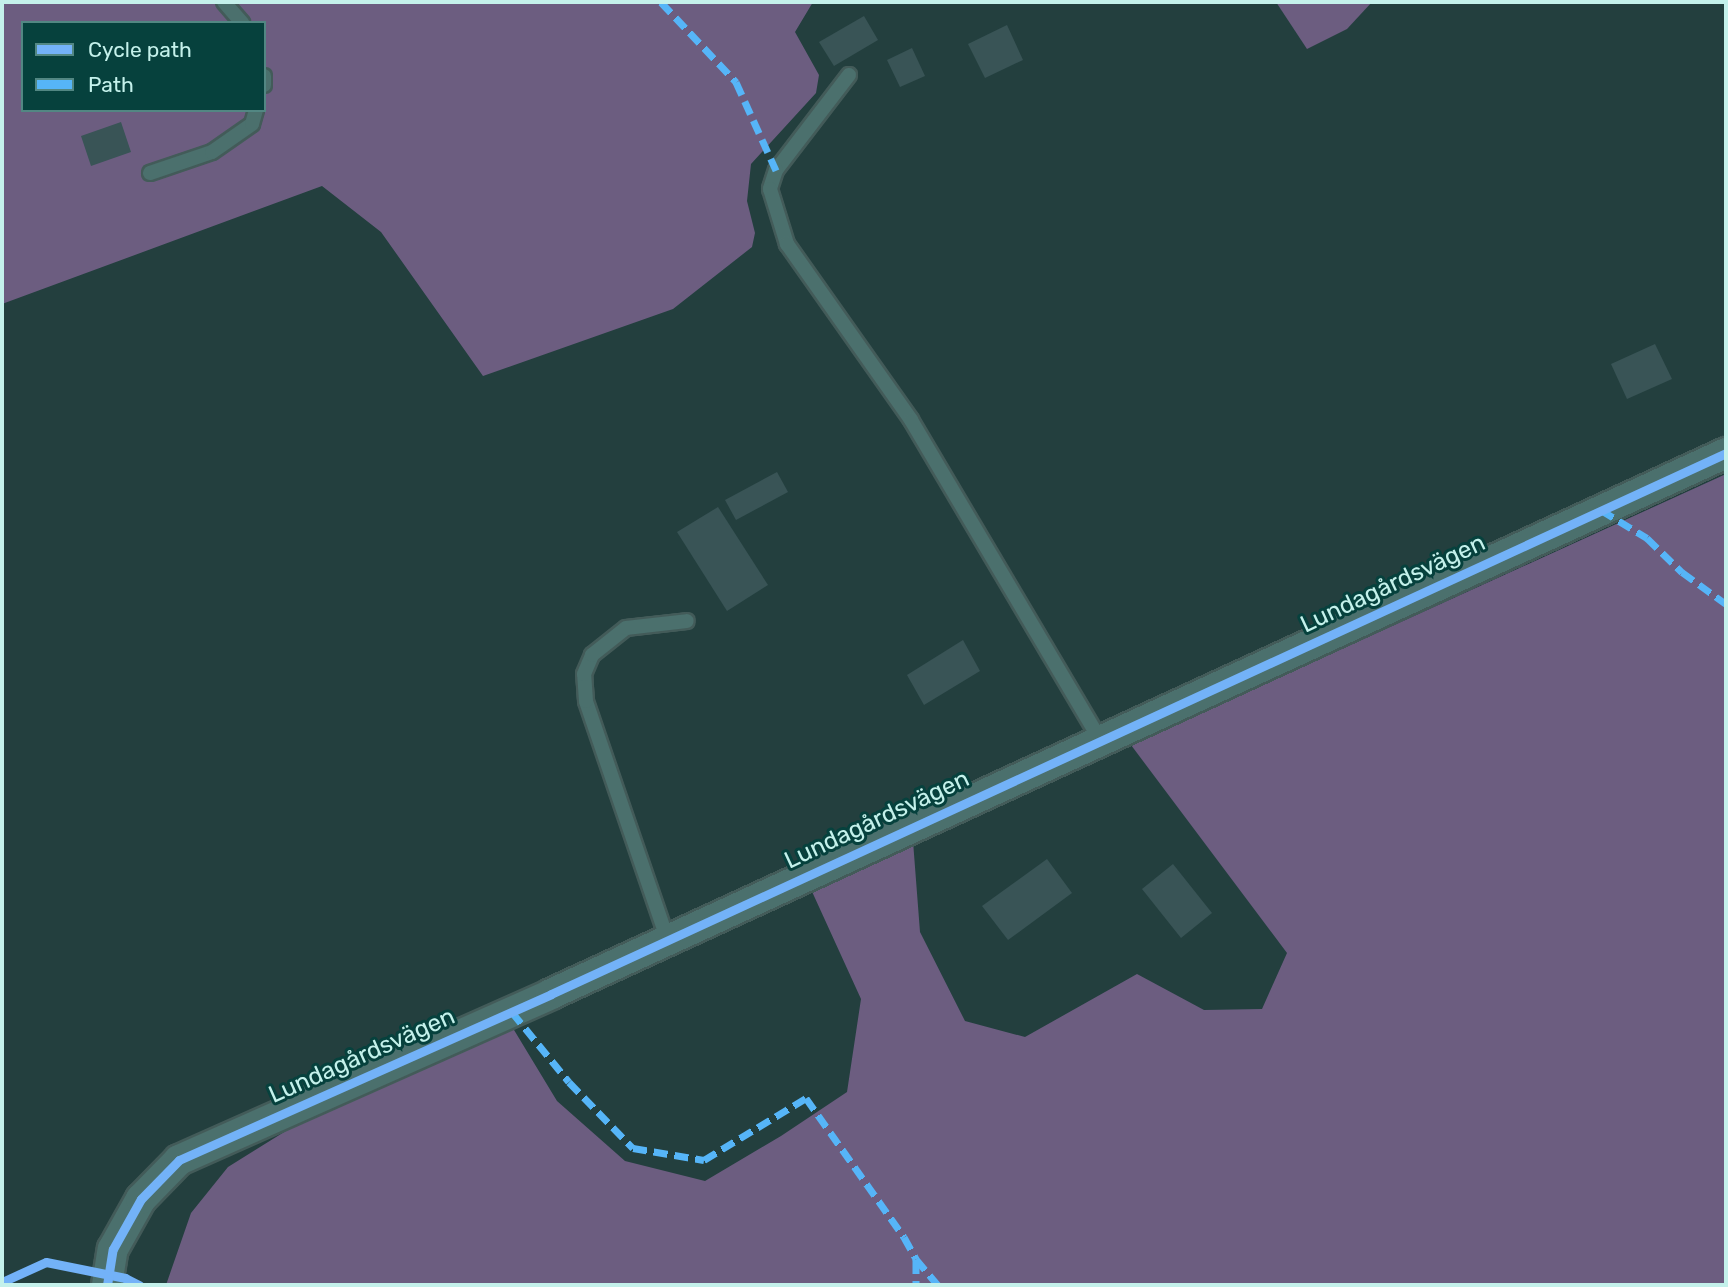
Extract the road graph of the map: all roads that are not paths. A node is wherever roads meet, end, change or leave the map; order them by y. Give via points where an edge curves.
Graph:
1 (224, 2) edge
2 (240, 21) edge
3 (849, 75) dead end
4 (255, 112) edge
5 (150, 173) dead end
6 (1726, 453) edge
7 (687, 621) dead end
8 (1100, 739) junction
9 (667, 938) junction
10 (107, 1285) edge

1 - 2 lane
3 - 8 lane via 776,170 770,188 787,244 911,420
4 - 5 lane via 252,124 212,152
6 - 8 street, Lundagårdsvägen
7 - 9 lane via 626,628 592,654 584,674 586,701
8 - 9 street, Lundagårdsvägen
9 - 10 street, Lundagårdsvägen via 178,1160 141,1199 113,1249

